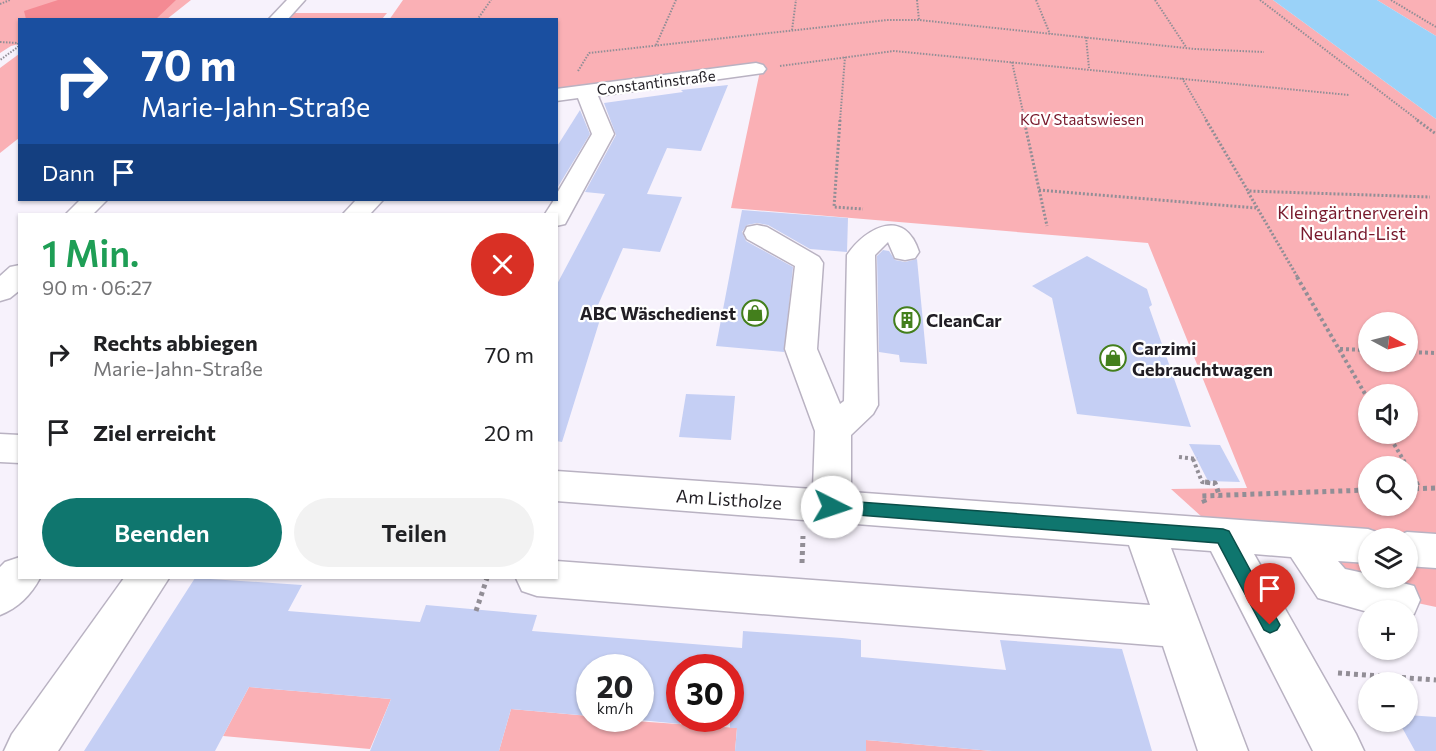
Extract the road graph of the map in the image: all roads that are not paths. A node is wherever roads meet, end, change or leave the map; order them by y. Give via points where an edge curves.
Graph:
1 (297, 0) edge
2 (279, 18) edge
3 (756, 69) road end
4 (570, 93) edge
5 (93, 201) edge
6 (369, 201) edge
7 (80, 213) edge
8 (357, 213) edge
9 (558, 214) edge
10 (757, 233) dead end
11 (905, 252) dead end
12 (18, 275) edge
13 (0, 292) edge
14 (833, 431) junction
15 (0, 448) edge
16 (18, 448) edge
17 (558, 486) edge
18 (832, 507) junction
19 (1217, 514) junction
20 (1144, 530) junction
21 (1303, 542) junction
22 (1358, 545) edge
23 (1418, 550) edge
24 (1436, 551) edge
25 (18, 577) edge
26 (147, 579) edge
27 (550, 579) edge
28 (0, 596) edge
29 (1399, 600) dead end
30 (1179, 627) junction
31 (28, 751) edge
32 (1223, 751) edge
33 (1339, 751) edge

1 - 2 street
3 - 4 street, Constantinstraße
4 - 9 street via 603,134
5 - 7 street
6 - 8 street
10 - 14 street via 809,263 801,349
11 - 14 street via 901,238 884,234 872,239 861,255 861,405
12 - 13 street
14 - 18 street
15 - 16 street
17 - 18 street, Am Listholze
18 - 20 street, Am Listholze
19 - 20 street, Am Listholze
19 - 21 street, Am Listholze
19 - 33 street
20 - 30 street
21 - 22 street, Am Listholze
21 - 29 street via 1333,585
23 - 24 street
25 - 28 street
26 - 31 street
27 - 30 street
30 - 32 street

